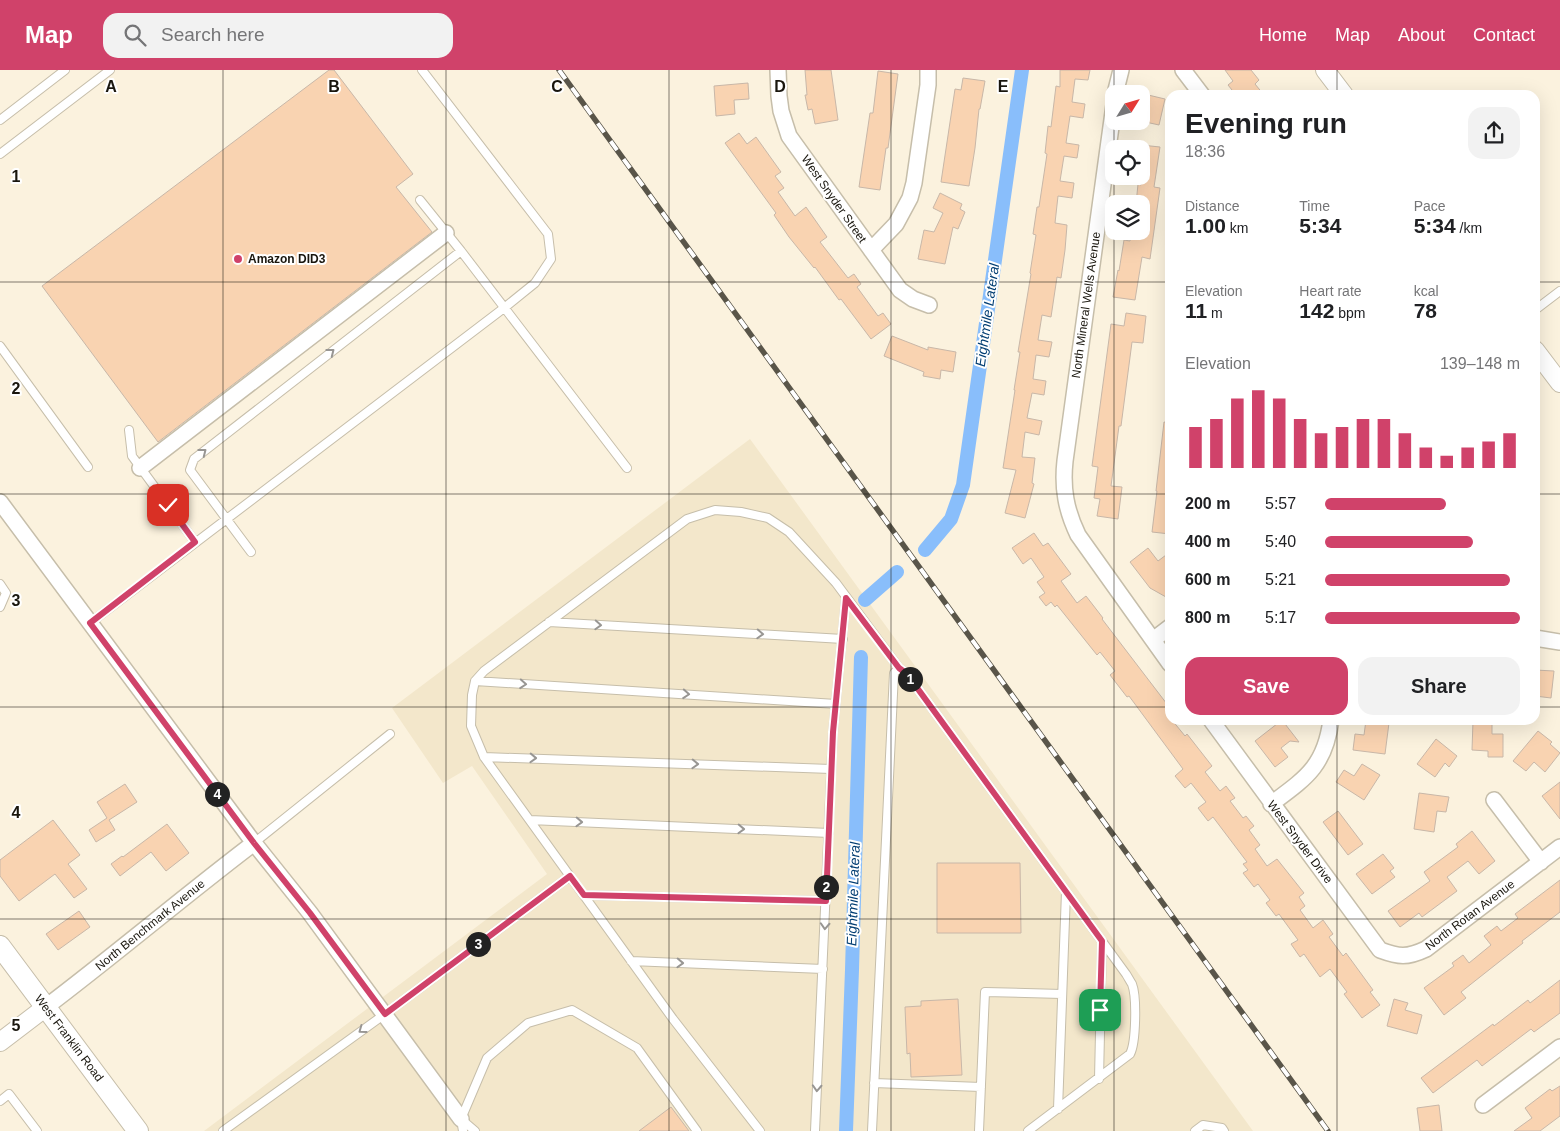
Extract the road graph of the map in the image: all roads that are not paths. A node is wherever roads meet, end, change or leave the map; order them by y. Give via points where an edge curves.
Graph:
1 (66, 70) edge
2 (110, 70) edge
3 (422, 70) edge
4 (778, 70) edge
5 (928, 70) edge
6 (1121, 70) edge
7 (1184, 70) edge
8 (1325, 70) edge
9 (1117, 85) edge
10 (1198, 90) edge
11 (1340, 90) edge
12 (0, 120) edge
13 (1111, 130) edge
14 (0, 154) edge
15 (420, 200) dead end
16 (446, 232) junction
17 (871, 250) junction
18 (461, 251) junction
19 (1560, 291) edge
20 (929, 305) dead end
21 (1540, 306) edge
22 (504, 308) junction
23 (0, 346) edge
24 (1540, 357) edge
25 (1560, 383) edge
26 (129, 430) dead end
27 (88, 467) dead end
28 (140, 468) junction
29 (627, 468) dead end
30 (2, 508) edge
31 (226, 519) junction
32 (195, 542) junction
33 (251, 552) dead end
34 (0, 584) edge
35 (846, 598) junction
36 (0, 607) edge
37 (549, 622) junction
38 (90, 623) junction
39 (1165, 631) edge
40 (843, 639) junction
41 (1540, 639) edge
42 (1153, 640) junction
43 (1560, 642) edge
44 (1165, 657) edge
45 (899, 668) junction
46 (475, 681) junction
47 (836, 704) junction
48 (1215, 725) edge
49 (1330, 725) edge
50 (390, 734) dead end
51 (484, 757) junction
52 (831, 769) junction
53 (1494, 800) dead end
54 (1272, 804) junction
55 (530, 820) junction
56 (829, 833) junction
57 (254, 843) junction
58 (1560, 847) edge
59 (1541, 862) junction
60 (570, 876) junction
61 (1066, 892) junction
62 (584, 895) junction
63 (826, 901) junction
64 (1102, 941) junction
65 (0, 946) edge
66 (1396, 956) joint
67 (631, 960) junction
68 (823, 968) junction
69 (1062, 994) junction
70 (46, 1008) junction
71 (385, 1014) junction
72 (0, 1042) edge
73 (1560, 1048) edge
74 (1099, 1079) junction
75 (874, 1083) junction
76 (981, 1086) junction
77 (0, 1101) edge
78 (1483, 1105) dead end
79 (1058, 1109) junction
80 (462, 1125) edge
81 (37, 1131) edge
82 (138, 1131) edge
83 (223, 1131) edge
84 (476, 1131) edge
85 (697, 1131) edge
86 (760, 1131) edge
87 (815, 1131) edge
88 (872, 1131) edge
89 (979, 1131) edge
90 (1028, 1131) edge
91 (1195, 1131) edge
92 (1224, 1131) edge

1 - 12 lane
2 - 14 lane
3 - 22 lane via 548,234 552,259 535,283
4 - 17 street, West Snyder Street via 781,111 789,136
5 - 17 street via 910,198 896,224
6 - 9 street
7 - 10 street
8 - 11 street
13 - 42 street, North Mineral Wells Avenue via 1063,476 1067,507 1078,535
15 - 16 lane
16 - 18 lane
16 - 28 street
17 - 20 street, West Snyder Street via 900,290
18 - 22 lane
31 -> 18 lane via 190,470 194,459
19 - 21 lane
22 - 29 lane
22 - 31 lane
23 - 27 lane
24 - 25 street
26 - 28 lane via 132,456
28 - 32 lane
30 - 38 street
31 - 32 lane
31 - 33 lane
32 - 38 lane
34 - 36 lane via 6,593
35 - 37 lane via 789,532 768,518 715,510 686,519
35 - 40 lane
35 - 45 lane
37 -> 40 lane
37 - 46 lane
38 - 57 street
39 - 42 street
40 - 47 lane
41 - 43 street
42 - 44 street
45 - 61 lane via 907,674
45 - 75 lane via 894,673
46 -> 47 lane
46 - 51 lane via 471,726
47 - 52 lane
48 - 54 street, West Snyder Drive
49 - 54 street via 1320,760 1299,784
50 - 57 lane
51 -> 52 lane
51 - 55 lane
52 - 56 lane
53 - 59 street
54 - 66 street, West Snyder Drive via 1380,950
55 -> 56 lane
55 - 60 lane
56 - 63 lane
57 - 70 street, North Benchmark Avenue
57 - 71 street
58 - 59 street, North Rotan Avenue
59 - 66 street, North Rotan Avenue via 1426,949 1412,956
60 - 62 lane
60 - 71 lane
61 - 64 lane
61 - 69 lane
62 - 63 lane
62 - 67 lane
63 -> 68 lane
64 - 74 lane
64 - 74 lane via 1126,974 1132,986 1135,1006 1133,1048
65 - 70 main road, West Franklin Road
67 -> 68 lane
67 - 86 lane
68 -> 87 lane
69 - 76 lane via 984,992
69 - 79 lane
70 - 72 street
70 - 82 main road, West Franklin Road
71 - 80 street
71 -> 83 lane
73 - 78 street
74 - 79 lane
75 - 76 lane
75 - 88 lane
76 - 89 lane
77 - 81 lane via 9,1094
79 - 90 lane
80 - 84 lane
80 - 85 lane via 487,1058 528,1023 572,1010 637,1048
91 - 92 lane via 1203,1125

